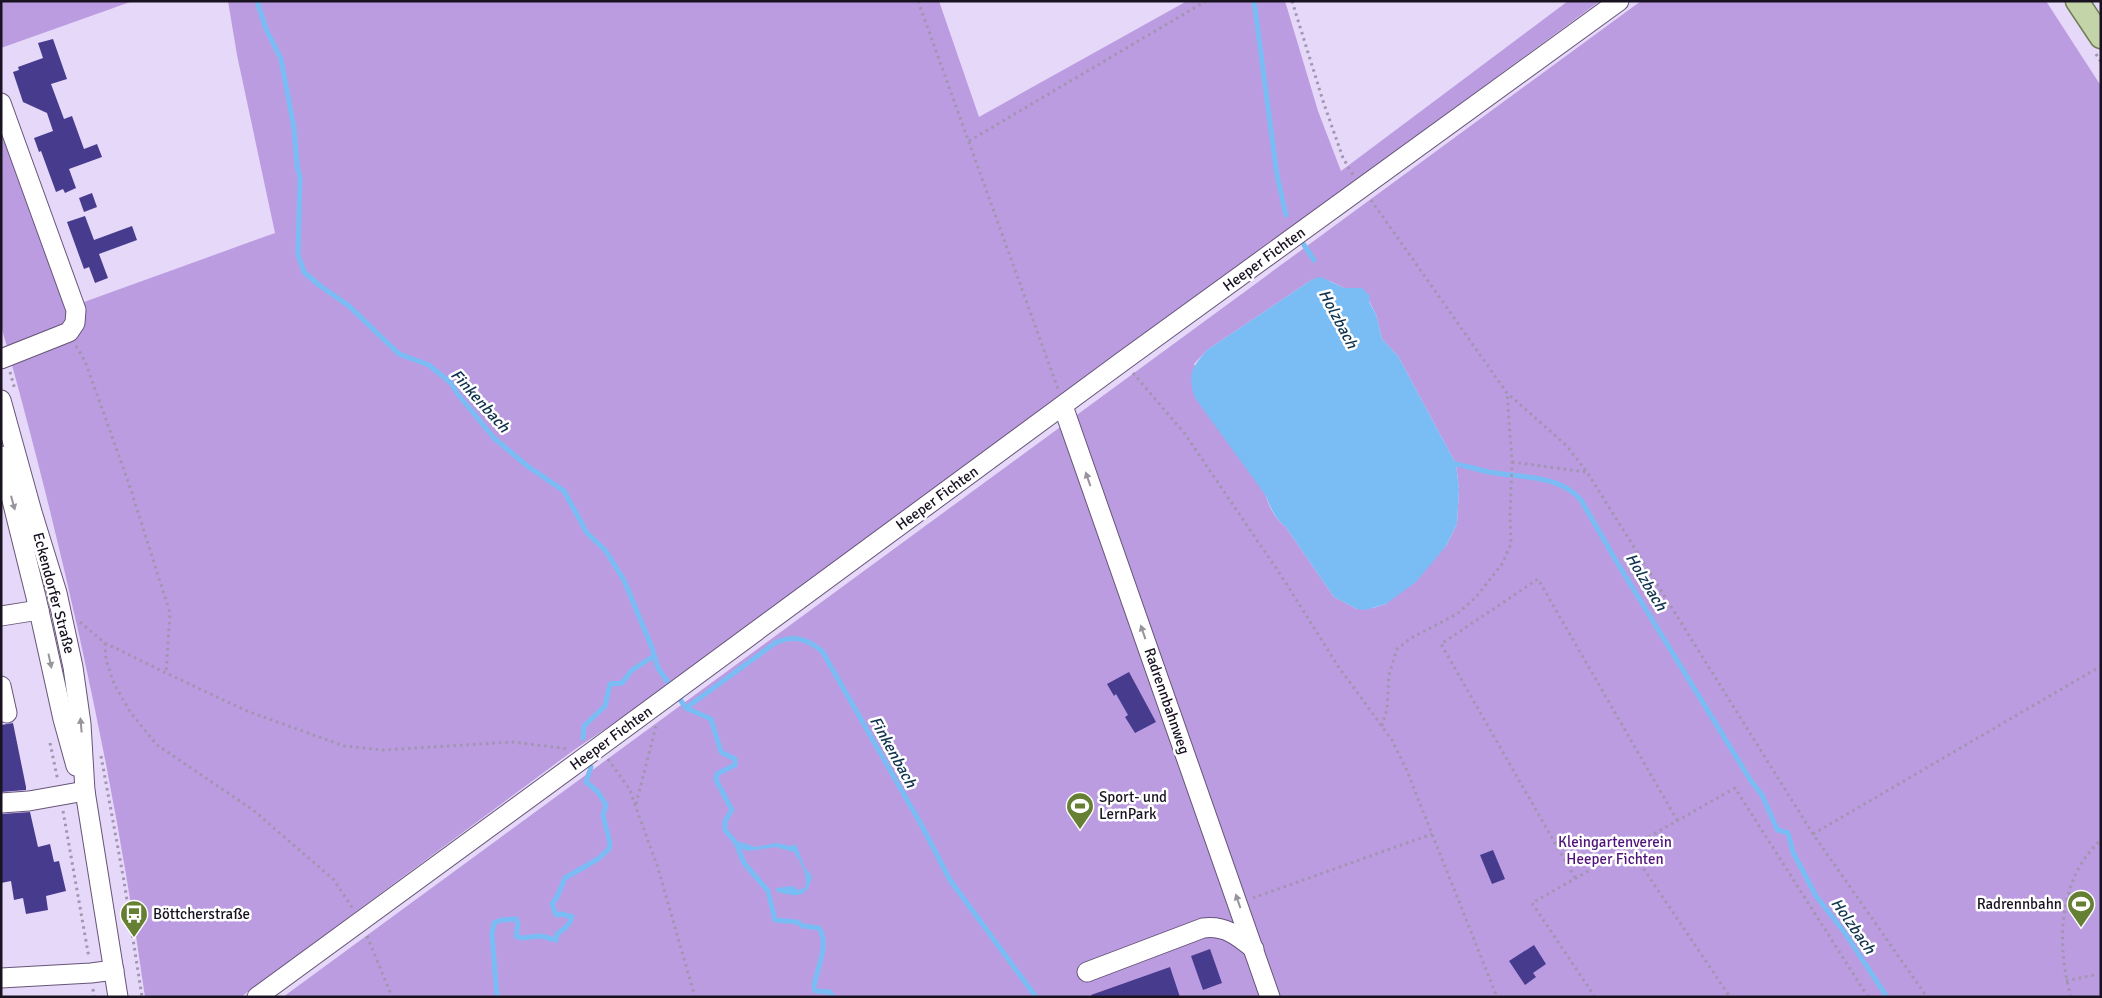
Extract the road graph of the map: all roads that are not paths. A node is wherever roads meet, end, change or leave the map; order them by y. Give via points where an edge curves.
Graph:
1 (1618, 1) edge
2 (2077, 1) edge
3 (2101, 37) edge
4 (1, 104) edge
5 (1, 359) edge
6 (1, 400) edge
7 (1063, 406) junction
8 (1, 456) edge
9 (39, 610) junction
10 (1, 616) edge
11 (1, 686) edge
12 (7, 713) dead end
13 (85, 791) junction
14 (1, 803) edge
15 (1254, 949) junction
16 (114, 970) junction
17 (1087, 972) dead end
18 (1, 978) edge
19 (118, 997) edge
20 (257, 997) edge
21 (1270, 997) edge

1 - 7 street, Heeper Fichten
2 - 3 main road
4 - 5 street via 76,310 75,323 69,332
13 -> 6 street, Eckendorfer Straße via 79,708 64,619
15 -> 7 street, Radrennbahnweg
7 - 20 street, Heeper Fichten via 665,699 359,918
8 -> 9 street, Eckendorfer Straße
9 - 10 street
9 -> 13 street, Eckendorfer Straße via 63,719
11 - 12 street
13 - 14 street
13 - 16 street, Eckendorfer Straße
15 - 17 street via 1233,932 1204,928
15 - 21 street, Radrennbahnweg
16 - 18 street
16 - 19 street, Eckendorfer Straße

